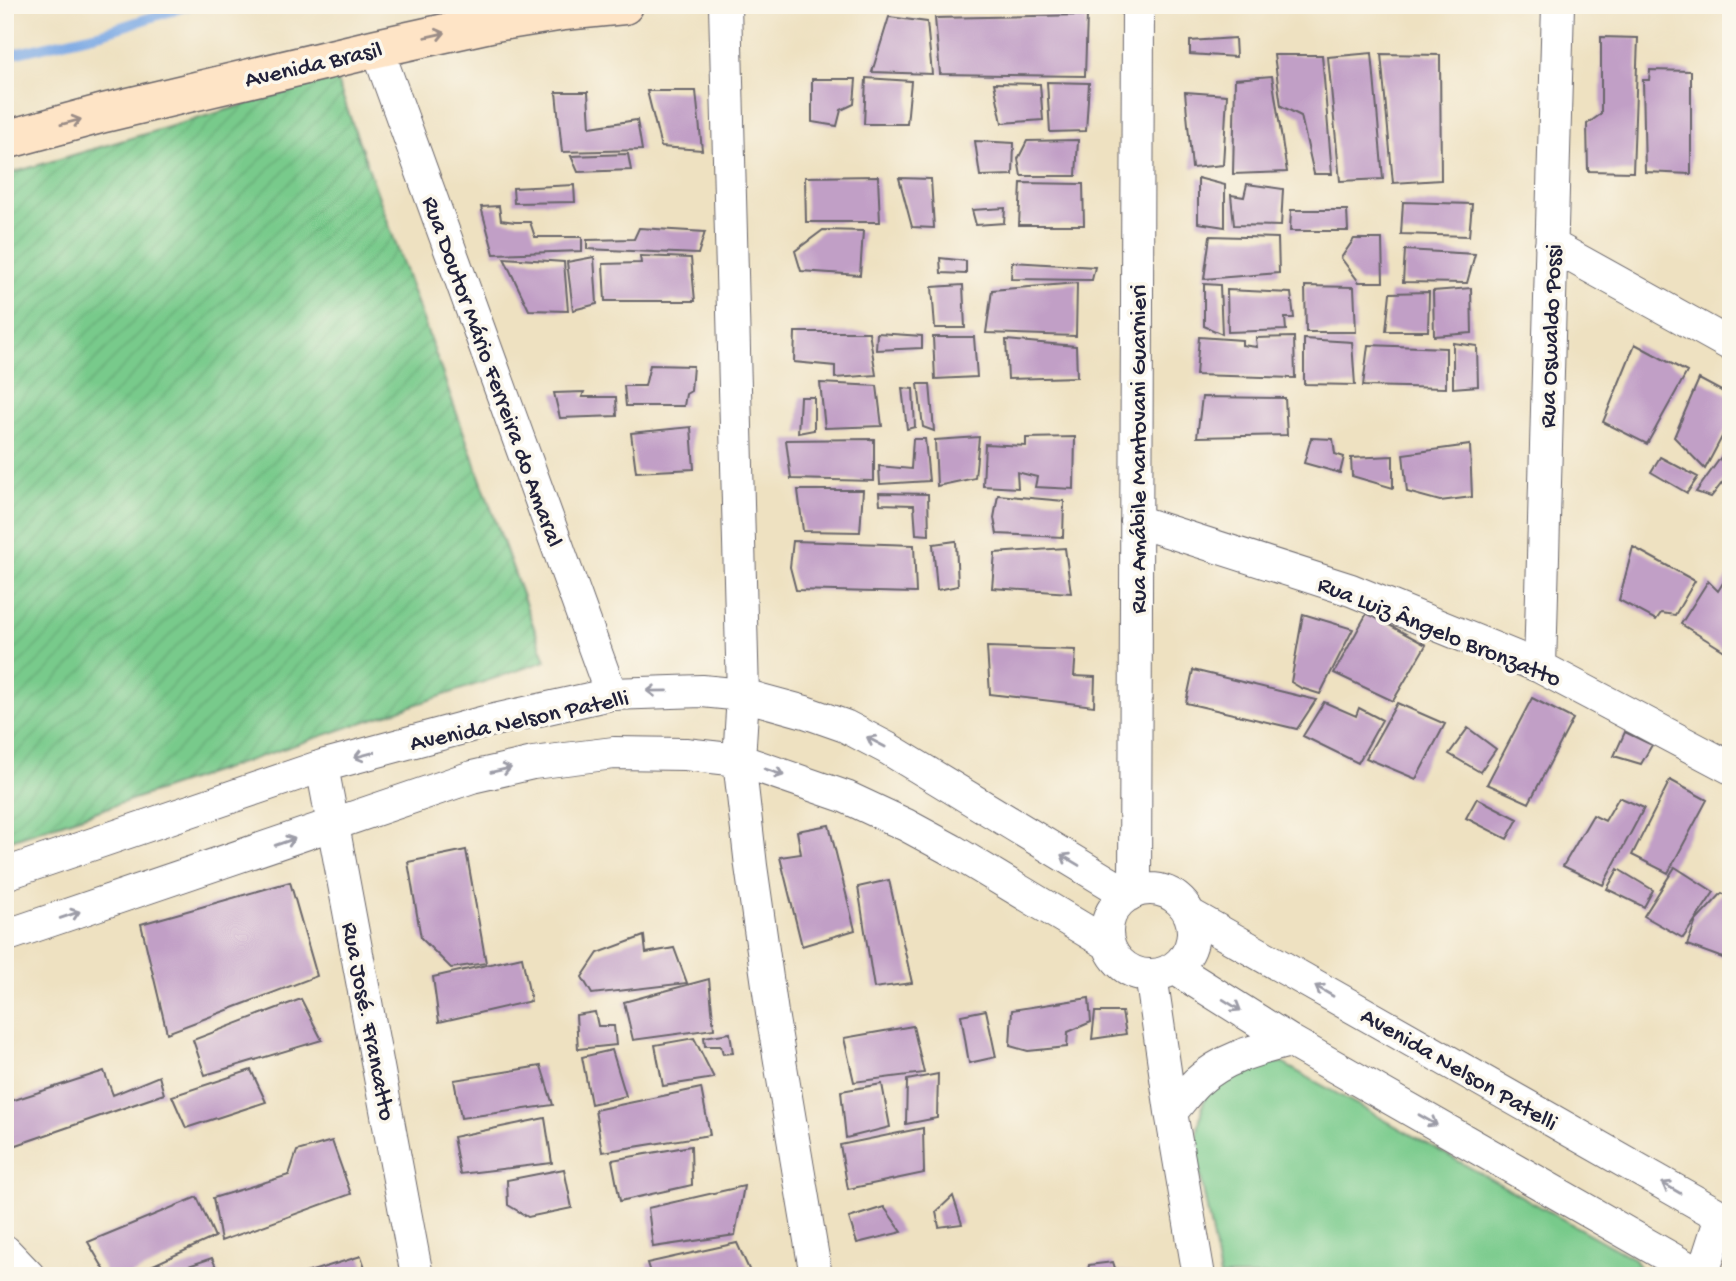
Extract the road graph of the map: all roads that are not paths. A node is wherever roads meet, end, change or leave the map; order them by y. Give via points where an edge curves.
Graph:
1 (624, 5) edge
2 (725, 5) edge
3 (1138, 5) edge
4 (1558, 5) edge
5 (377, 48) junction
6 (5, 140) edge
7 (1551, 245) junction
8 (1731, 345) edge
9 (1136, 521) junction
10 (1541, 667) junction
11 (611, 694) junction
12 (743, 695) junction
13 (739, 760) junction
14 (322, 766) junction
15 (1731, 768) edge
16 (333, 825) junction
17 (5, 874) edge
18 (1132, 894) junction
19 (1189, 914) junction
20 (5, 936) edge
21 (1108, 944) junction
22 (1163, 972) junction
23 (1290, 1041) junction
24 (1171, 1112) junction
25 (1726, 1219) edge
26 (5, 1251) edge
27 (29, 1276) edge
28 (417, 1276) edge
29 (816, 1276) edge
30 (1199, 1276) edge
31 (1702, 1276) edge

5 -> 1 main road, Avenida Brasil via 495,22
2 - 12 street
3 - 9 street, Rua Amábile Mantovani Guarnieri
4 - 7 street, Rua Oswaldo Possi
6 -> 5 main road, Avenida Brasil
5 - 11 street, Rua Doutor Mário Ferreira do Amaral
7 - 8 street
7 - 10 street, Rua Oswaldo Possi
9 - 10 street, Rua Luiz Ângelo Bronzatto via 1351,590
9 - 18 street, Rua Amábile Mantovani Guarnieri
10 - 15 street, Rua Luiz Ângelo Bronzatto
12 -> 11 street, Avenida Nelson Patelli via 702,691
11 -> 14 street, Avenida Nelson Patelli
12 - 13 street
18 -> 12 street, Avenida Nelson Patelli via 845,726
16 -> 13 street, Avenida Nelson Patelli via 472,777 533,763 614,753
13 -> 21 street, Avenida Nelson Patelli via 846,797 906,825
13 - 29 street via 772,1013
14 - 16 street, Rua José. Francatto
14 - 17 street, Avenida Nelson Patelli
20 -> 16 street, Avenida Nelson Patelli
16 - 28 street, Rua José. Francatto
18 - 19 street via 1165,892
18 - 21 street via 1113,911
19 - 22 street via 1191,948
25 -> 19 street, Avenida Nelson Patelli
21 - 22 street via 1121,964 1135,973
22 -> 23 street
22 - 24 street
23 - 24 street via 1250,1051 1215,1068 1194,1084
23 -> 31 street
24 - 30 street
25 - 31 street
26 - 27 street

